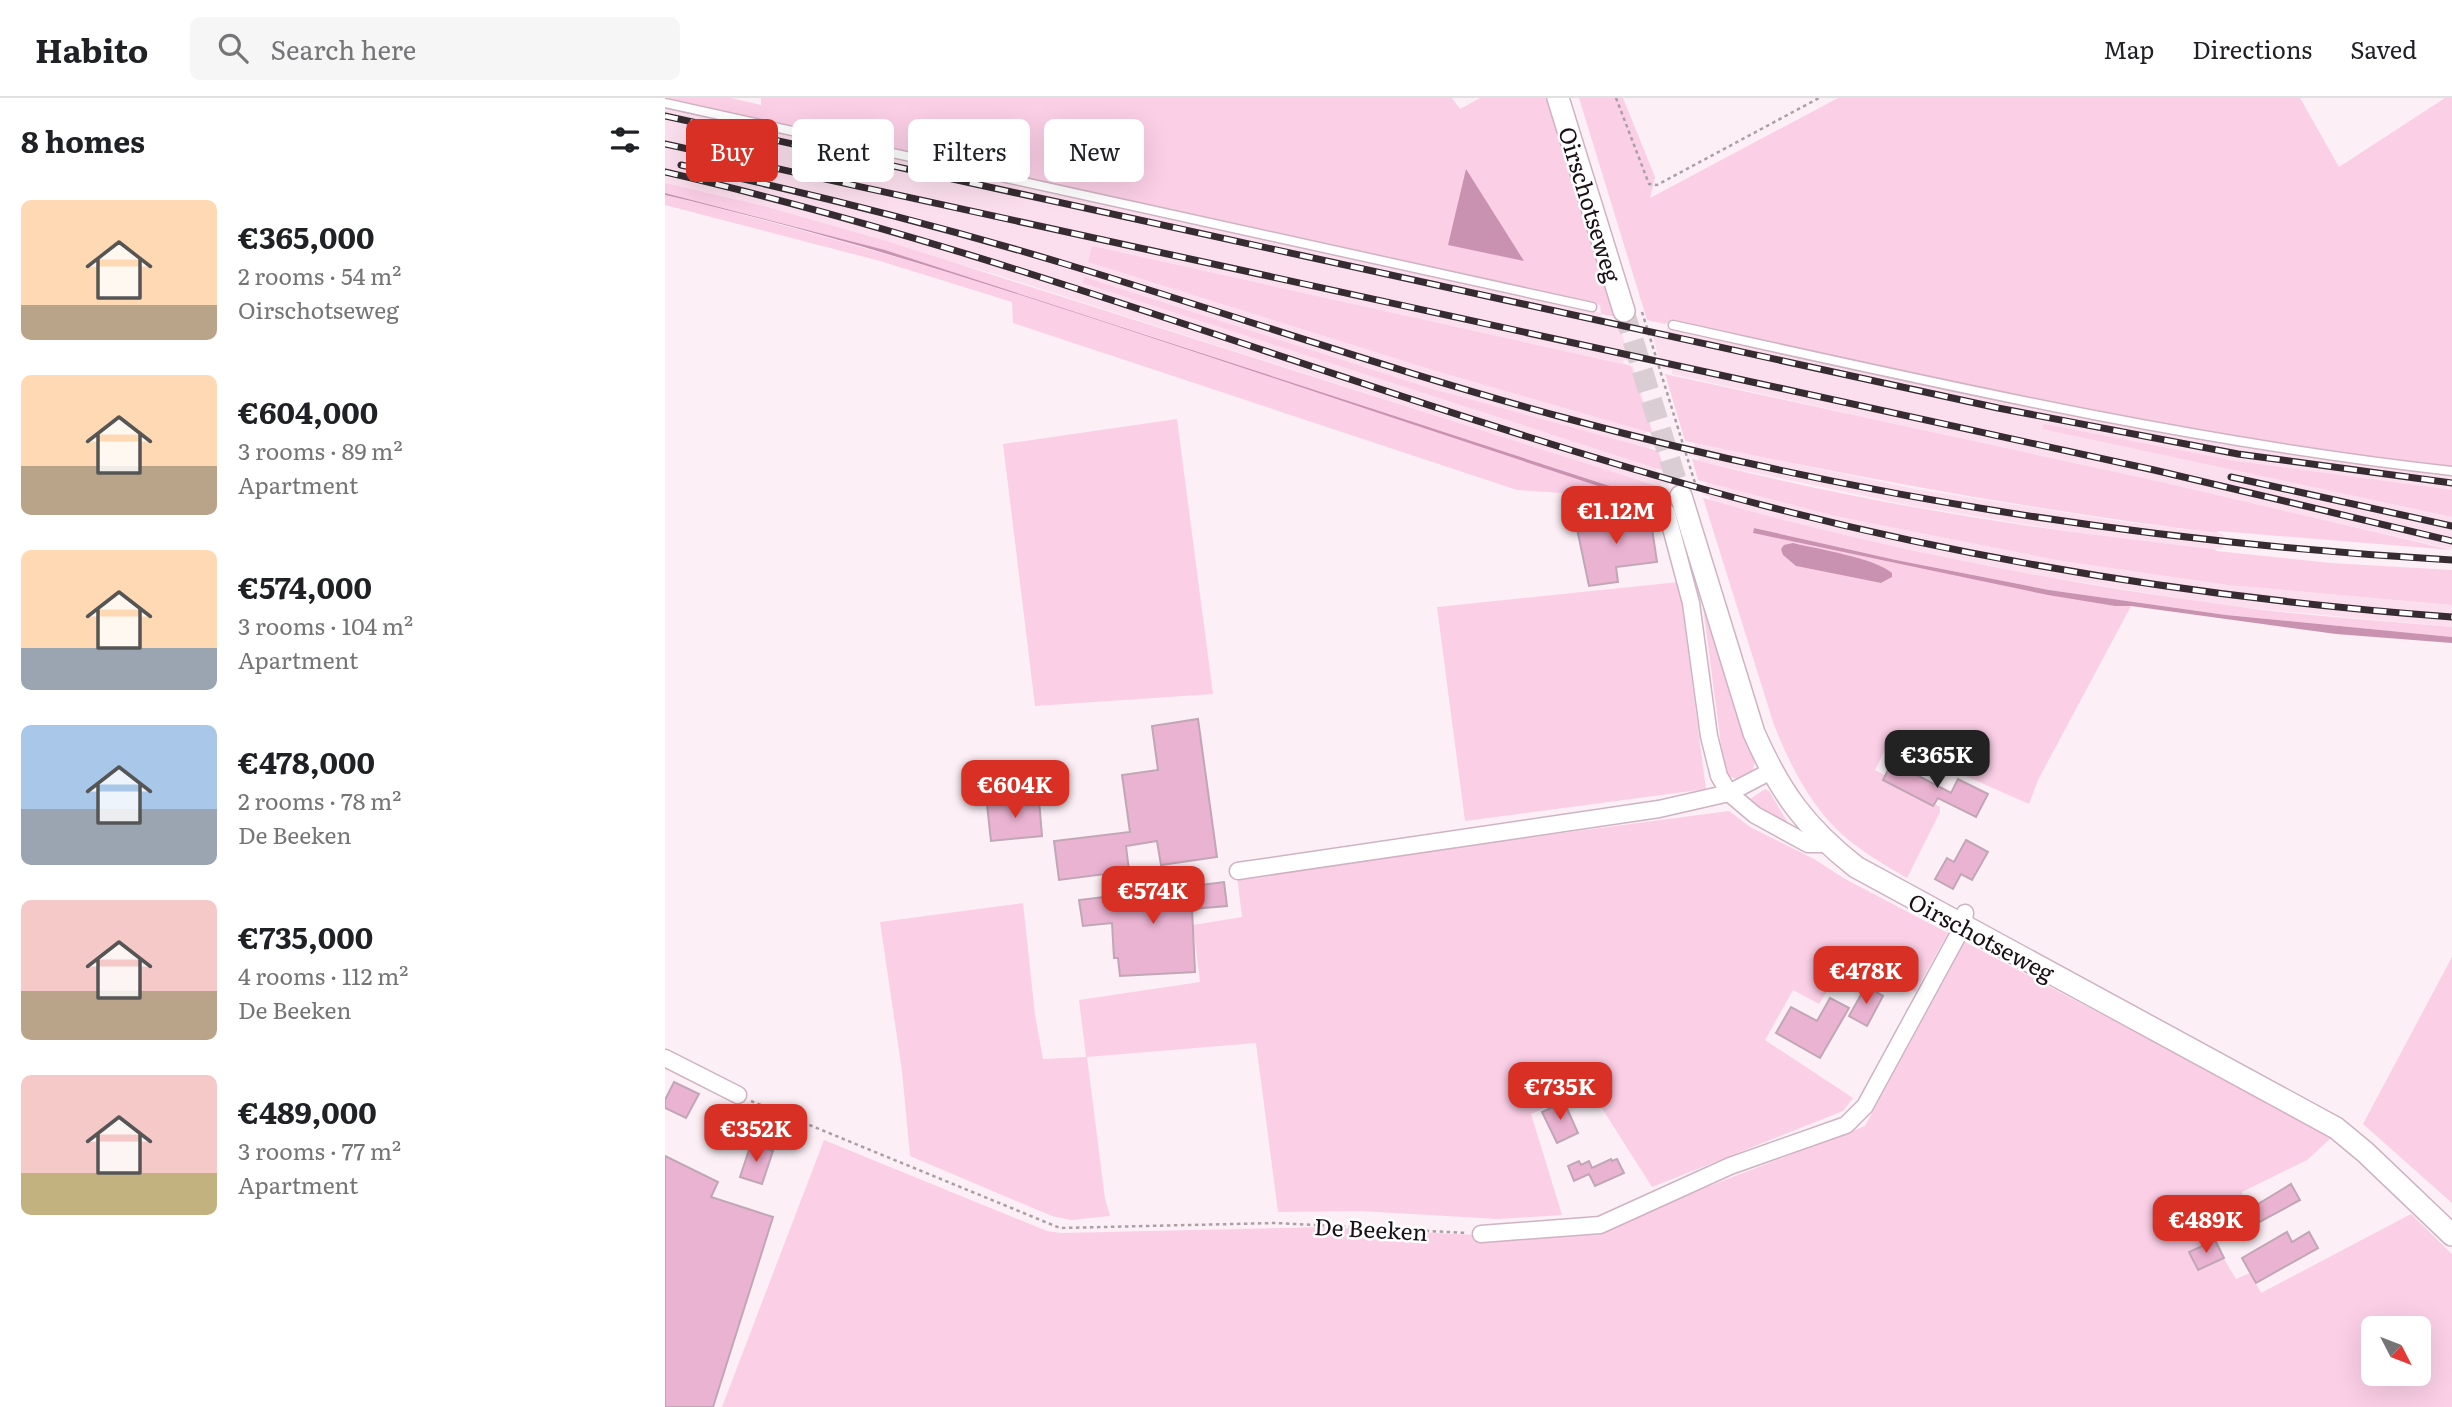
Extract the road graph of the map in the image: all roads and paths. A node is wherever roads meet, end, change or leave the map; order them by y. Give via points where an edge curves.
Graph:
1 (1558, 98) edge
2 (1616, 98) edge
3 (1819, 98) edge
4 (665, 103) edge
5 (1592, 307) dead end
6 (1632, 311) joint
7 (1673, 325) dead end
8 (2452, 471) edge
9 (1689, 493) joint
10 (1649, 504) dead end
11 (1771, 771) junction
12 (1729, 793) junction
13 (1827, 844) junction
14 (1238, 871) dead end
15 (1964, 920) junction
16 (665, 1058) edge
17 (738, 1095) joint
18 (1481, 1234) joint
19 (2452, 1235) edge

1 - 6 street, Oirschotseweg
2 - 3 path via 1649,184 1657,185
4 - 5 lane
6 - 9 path
7 - 8 lane via 2108,419
9 - 11 street, Oirschotseweg via 1754,733
10 - 12 street via 1664,509 1680,555 1715,762
11 - 12 street
11 - 13 street, Oirschotseweg via 1794,808
12 - 13 street via 1755,815 1808,844
12 - 14 street via 1658,809
13 - 15 street, Oirschotseweg via 1856,867
15 - 18 street via 1865,1106 1846,1125 1730,1167 1600,1225
15 - 19 street, Oirschotseweg via 2336,1128
16 - 17 street
17 - 18 path, De Beeken via 1060,1228 1276,1223

